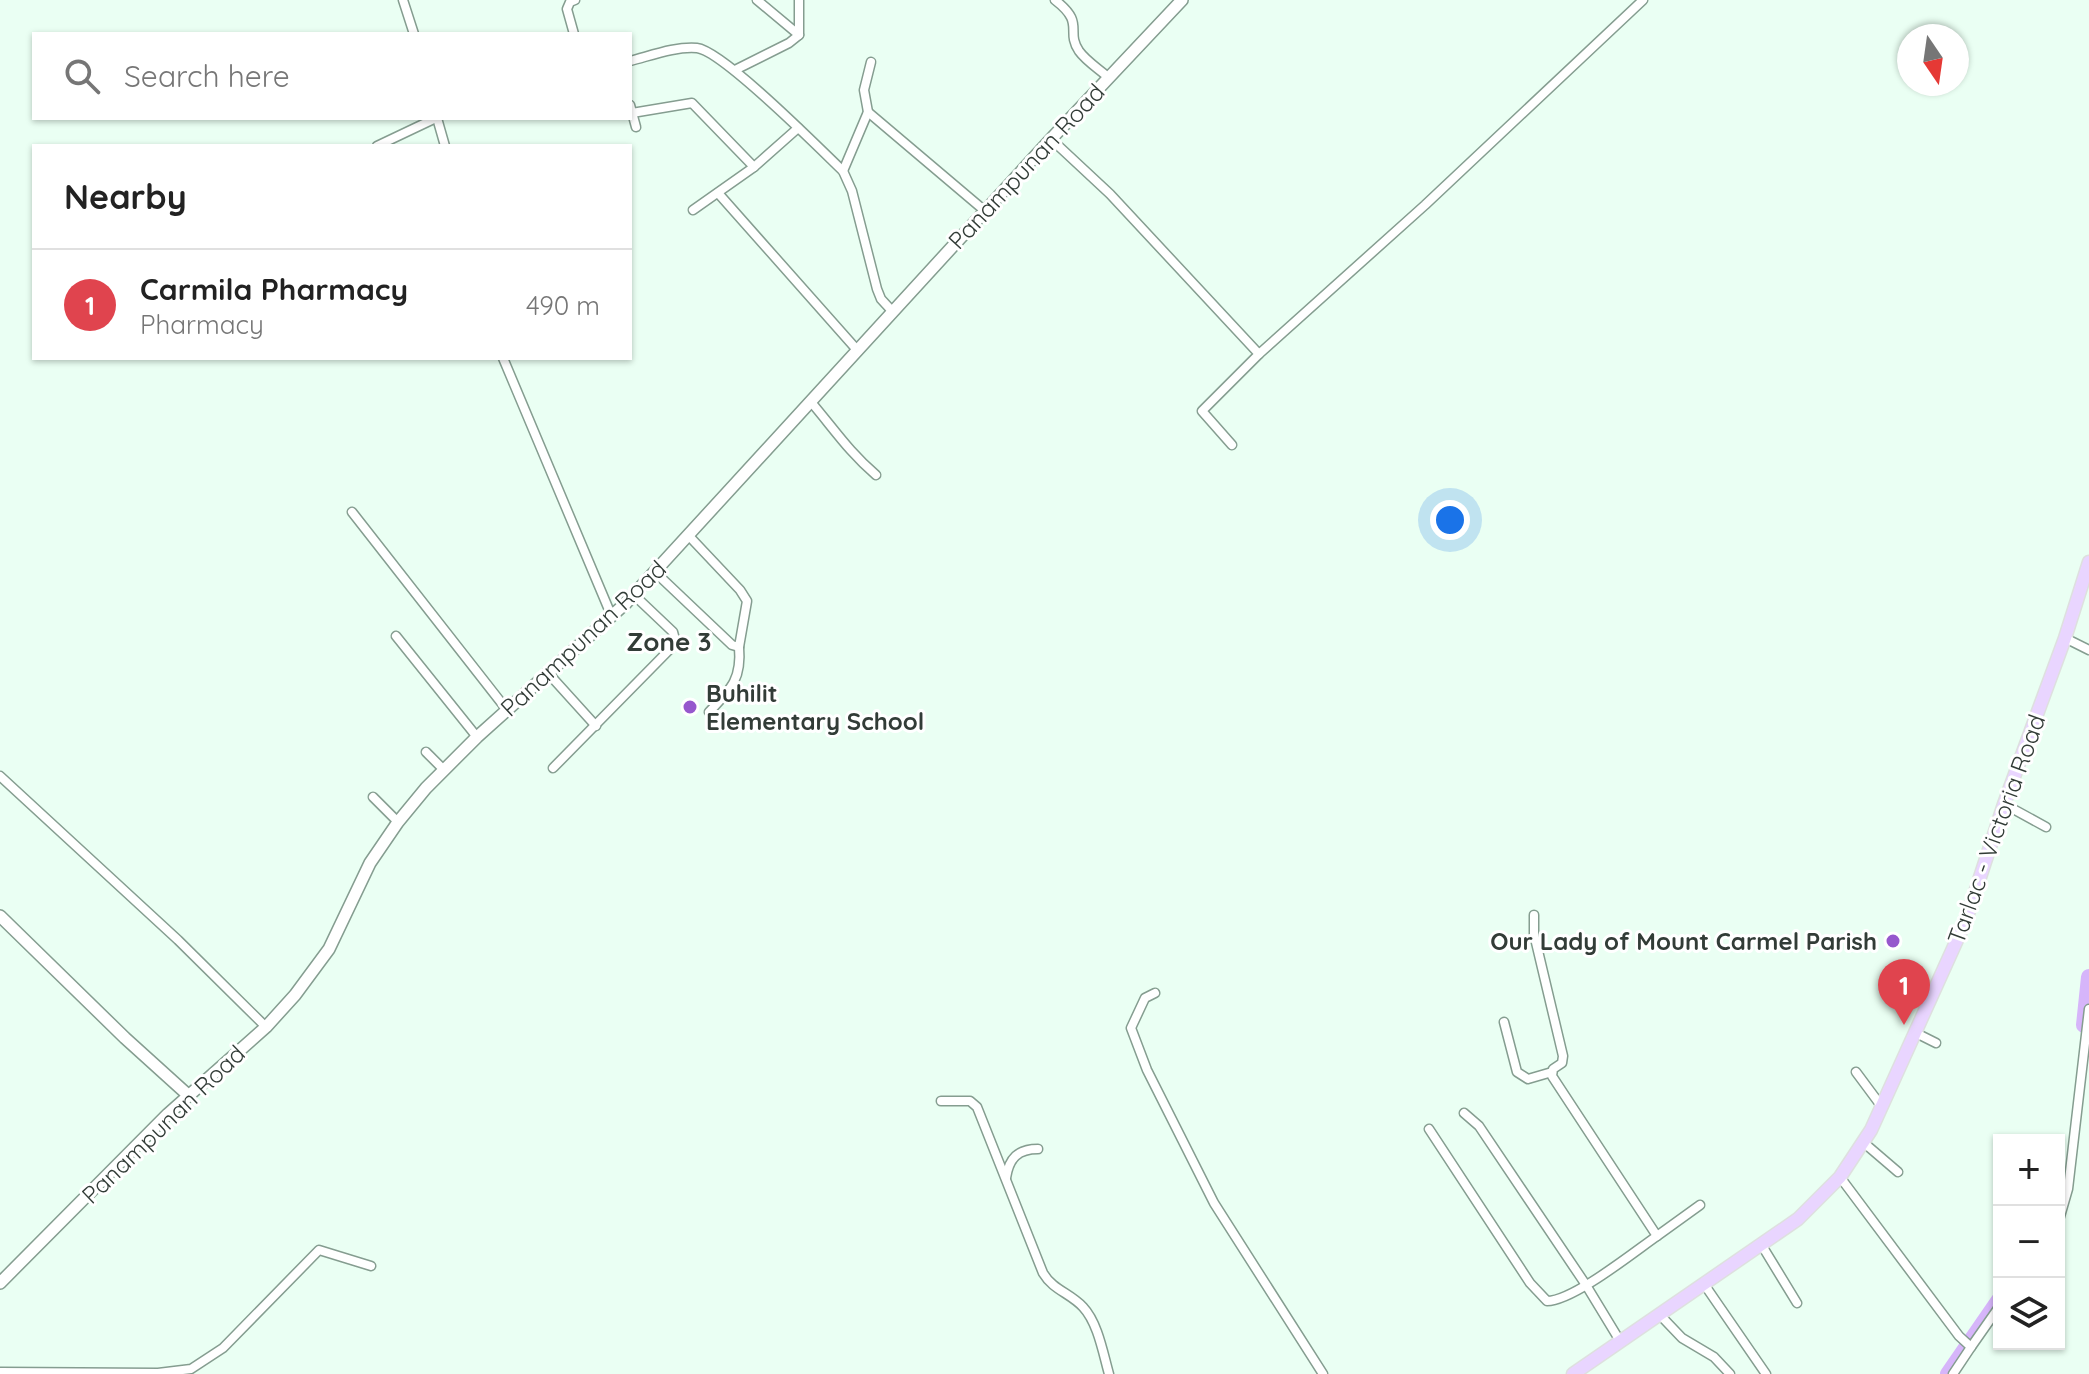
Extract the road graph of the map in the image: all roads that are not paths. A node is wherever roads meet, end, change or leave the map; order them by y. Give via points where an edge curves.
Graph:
1 (403, 0) edge
2 (575, 0) edge
3 (757, 0) edge
4 (799, 0) edge
5 (1055, 0) edge
6 (1182, 0) edge
7 (1643, 0) edge
8 (413, 32) edge
9 (573, 32) edge
10 (799, 35) junction
11 (632, 61) edge
12 (871, 62) dead end
13 (735, 70) junction
14 (1108, 77) junction
15 (632, 109) edge
16 (868, 112) junction
17 (632, 113) edge
18 (433, 120) edge
19 (438, 120) edge
20 (636, 127) dead end
21 (798, 128) junction
22 (1051, 139) junction
23 (381, 144) edge
24 (444, 144) edge
25 (754, 167) junction
26 (843, 171) junction
27 (718, 193) junction
28 (693, 210) dead end
29 (985, 211) junction
30 (893, 312) junction
31 (858, 351) junction
32 (1259, 354) junction
33 (504, 360) edge
34 (811, 402) junction
35 (1232, 445) dead end
36 (876, 475) dead end
37 (352, 512) dead end
38 (689, 536) junction
39 (2089, 562) edge
40 (655, 572) junction
41 (634, 595) junction
42 (612, 617) junction
43 (396, 636) dead end
44 (2065, 638) junction
45 (739, 647) junction
46 (2089, 650) edge
47 (548, 673) junction
48 (507, 710) junction
49 (709, 712) dead end
50 (596, 726) junction
51 (477, 737) junction
52 (426, 752) dead end
53 (553, 768) dead end
54 (444, 770) junction
55 (0, 776) edge
56 (373, 797) dead end
57 (2004, 804) junction
58 (398, 822) junction
59 (2046, 827) dead end
60 (1534, 915) dead end
61 (0, 916) edge
62 (1155, 993) dead end
63 (2089, 1009) edge
64 (1504, 1022) dead end
65 (266, 1027) junction
66 (1916, 1033) junction
67 (1936, 1043) dead end
68 (1552, 1072) junction
69 (1856, 1072) dead end
70 (188, 1095) junction
71 (941, 1101) dead end
72 (1882, 1107) junction
73 (1464, 1113) dead end
74 (1429, 1129) dead end
75 (1863, 1142) junction
76 (1038, 1149) dead end
77 (1898, 1172) dead end
78 (1840, 1177) junction
79 (1006, 1178) junction
80 (1700, 1205) dead end
81 (2063, 1206) edge
82 (1657, 1236) junction
83 (1761, 1244) junction
84 (371, 1266) dead end
85 (0, 1283) edge
86 (1704, 1284) junction
87 (1586, 1285) junction
88 (1797, 1303) dead end
89 (1660, 1315) junction
90 (1993, 1315) edge
91 (1620, 1341) junction
92 (1970, 1346) junction
93 (0, 1372) edge
94 (1109, 1374) edge
95 (1323, 1374) edge
96 (1573, 1374) edge
97 (1730, 1374) edge
98 (1766, 1374) edge
99 (1953, 1374) edge

1 - 8 street
2 - 9 street via 567,9
3 - 10 street
4 - 10 street
5 - 14 street via 1073,18 1079,50
6 - 14 street, Panampunan Road
7 - 32 street
10 - 13 street
11 - 13 street via 698,48
12 - 16 street via 864,90
13 - 21 street
14 - 22 street, Panampunan Road
15 - 25 street via 692,103
16 - 26 street
16 - 29 street
17 - 20 street
18 - 23 street
19 - 24 street
21 - 25 street
21 - 26 street
22 - 29 street, Panampunan Road
22 - 32 street via 1110,194
25 - 27 street
26 - 30 street via 877,289
27 - 28 street
27 - 31 street
29 - 30 street, Panampunan Road
30 - 31 street, Panampunan Road
31 - 34 street, Panampunan Road
32 - 35 street via 1202,411
33 - 42 street
34 - 36 street
34 - 38 street, Panampunan Road
37 - 48 street
38 - 40 street, Panampunan Road
38 - 45 street via 745,596 748,608
39 - 44 main road, Tarlac - Victoria Road
40 - 41 street, Panampunan Road
40 - 45 street
41 - 42 street, Panampunan Road
41 - 50 street via 673,632 676,643
42 - 47 street, Panampunan Road
43 - 51 street
44 - 46 street
44 - 57 main road, Tarlac - Victoria Road
45 - 49 street via 734,686
47 - 48 street, Panampunan Road
47 - 50 street
48 - 51 street, Panampunan Road
50 - 53 street
51 - 54 street, Panampunan Road
52 - 54 street
54 - 58 street, Panampunan Road
55 - 65 street
56 - 58 street
57 - 59 street
57 - 66 main road, Tarlac - Victoria Road via 1966,920
58 - 65 street, Panampunan Road via 370,863 329,949
60 - 68 street via 1563,1056
61 - 70 street
62 - 95 street via 1145,998 1131,1028 1147,1070 1214,1203
63 - 81 street
64 - 68 street via 1517,1072 1528,1079
65 - 70 street, Panampunan Road
66 - 67 street
66 - 72 main road, Tarlac - Victoria Road
68 - 82 street
69 - 72 street
70 - 85 street, Panampunan Road
71 - 79 street via 970,1101 977,1107
72 - 75 main road, Tarlac - Victoria Road
73 - 87 street via 1479,1126
74 - 87 street via 1541,1297 1553,1301
75 - 77 street
75 - 78 main road, Tarlac - Victoria Road
76 - 79 street via 1014,1155
78 - 83 main road, Tarlac - Victoria Road via 1798,1219
78 - 92 street
79 - 94 street via 1043,1273 1086,1310
80 - 82 street
82 - 87 street
83 - 86 main road, Tarlac - Victoria Road
83 - 88 street
84 - 93 street via 319,1250 223,1348 191,1369
86 - 89 main road, Tarlac - Victoria Road
86 - 98 street
87 - 91 street
89 - 91 main road, Tarlac - Victoria Road
89 - 97 street
90 - 92 street
91 - 96 main road, Tarlac - Victoria Road
92 - 99 street

